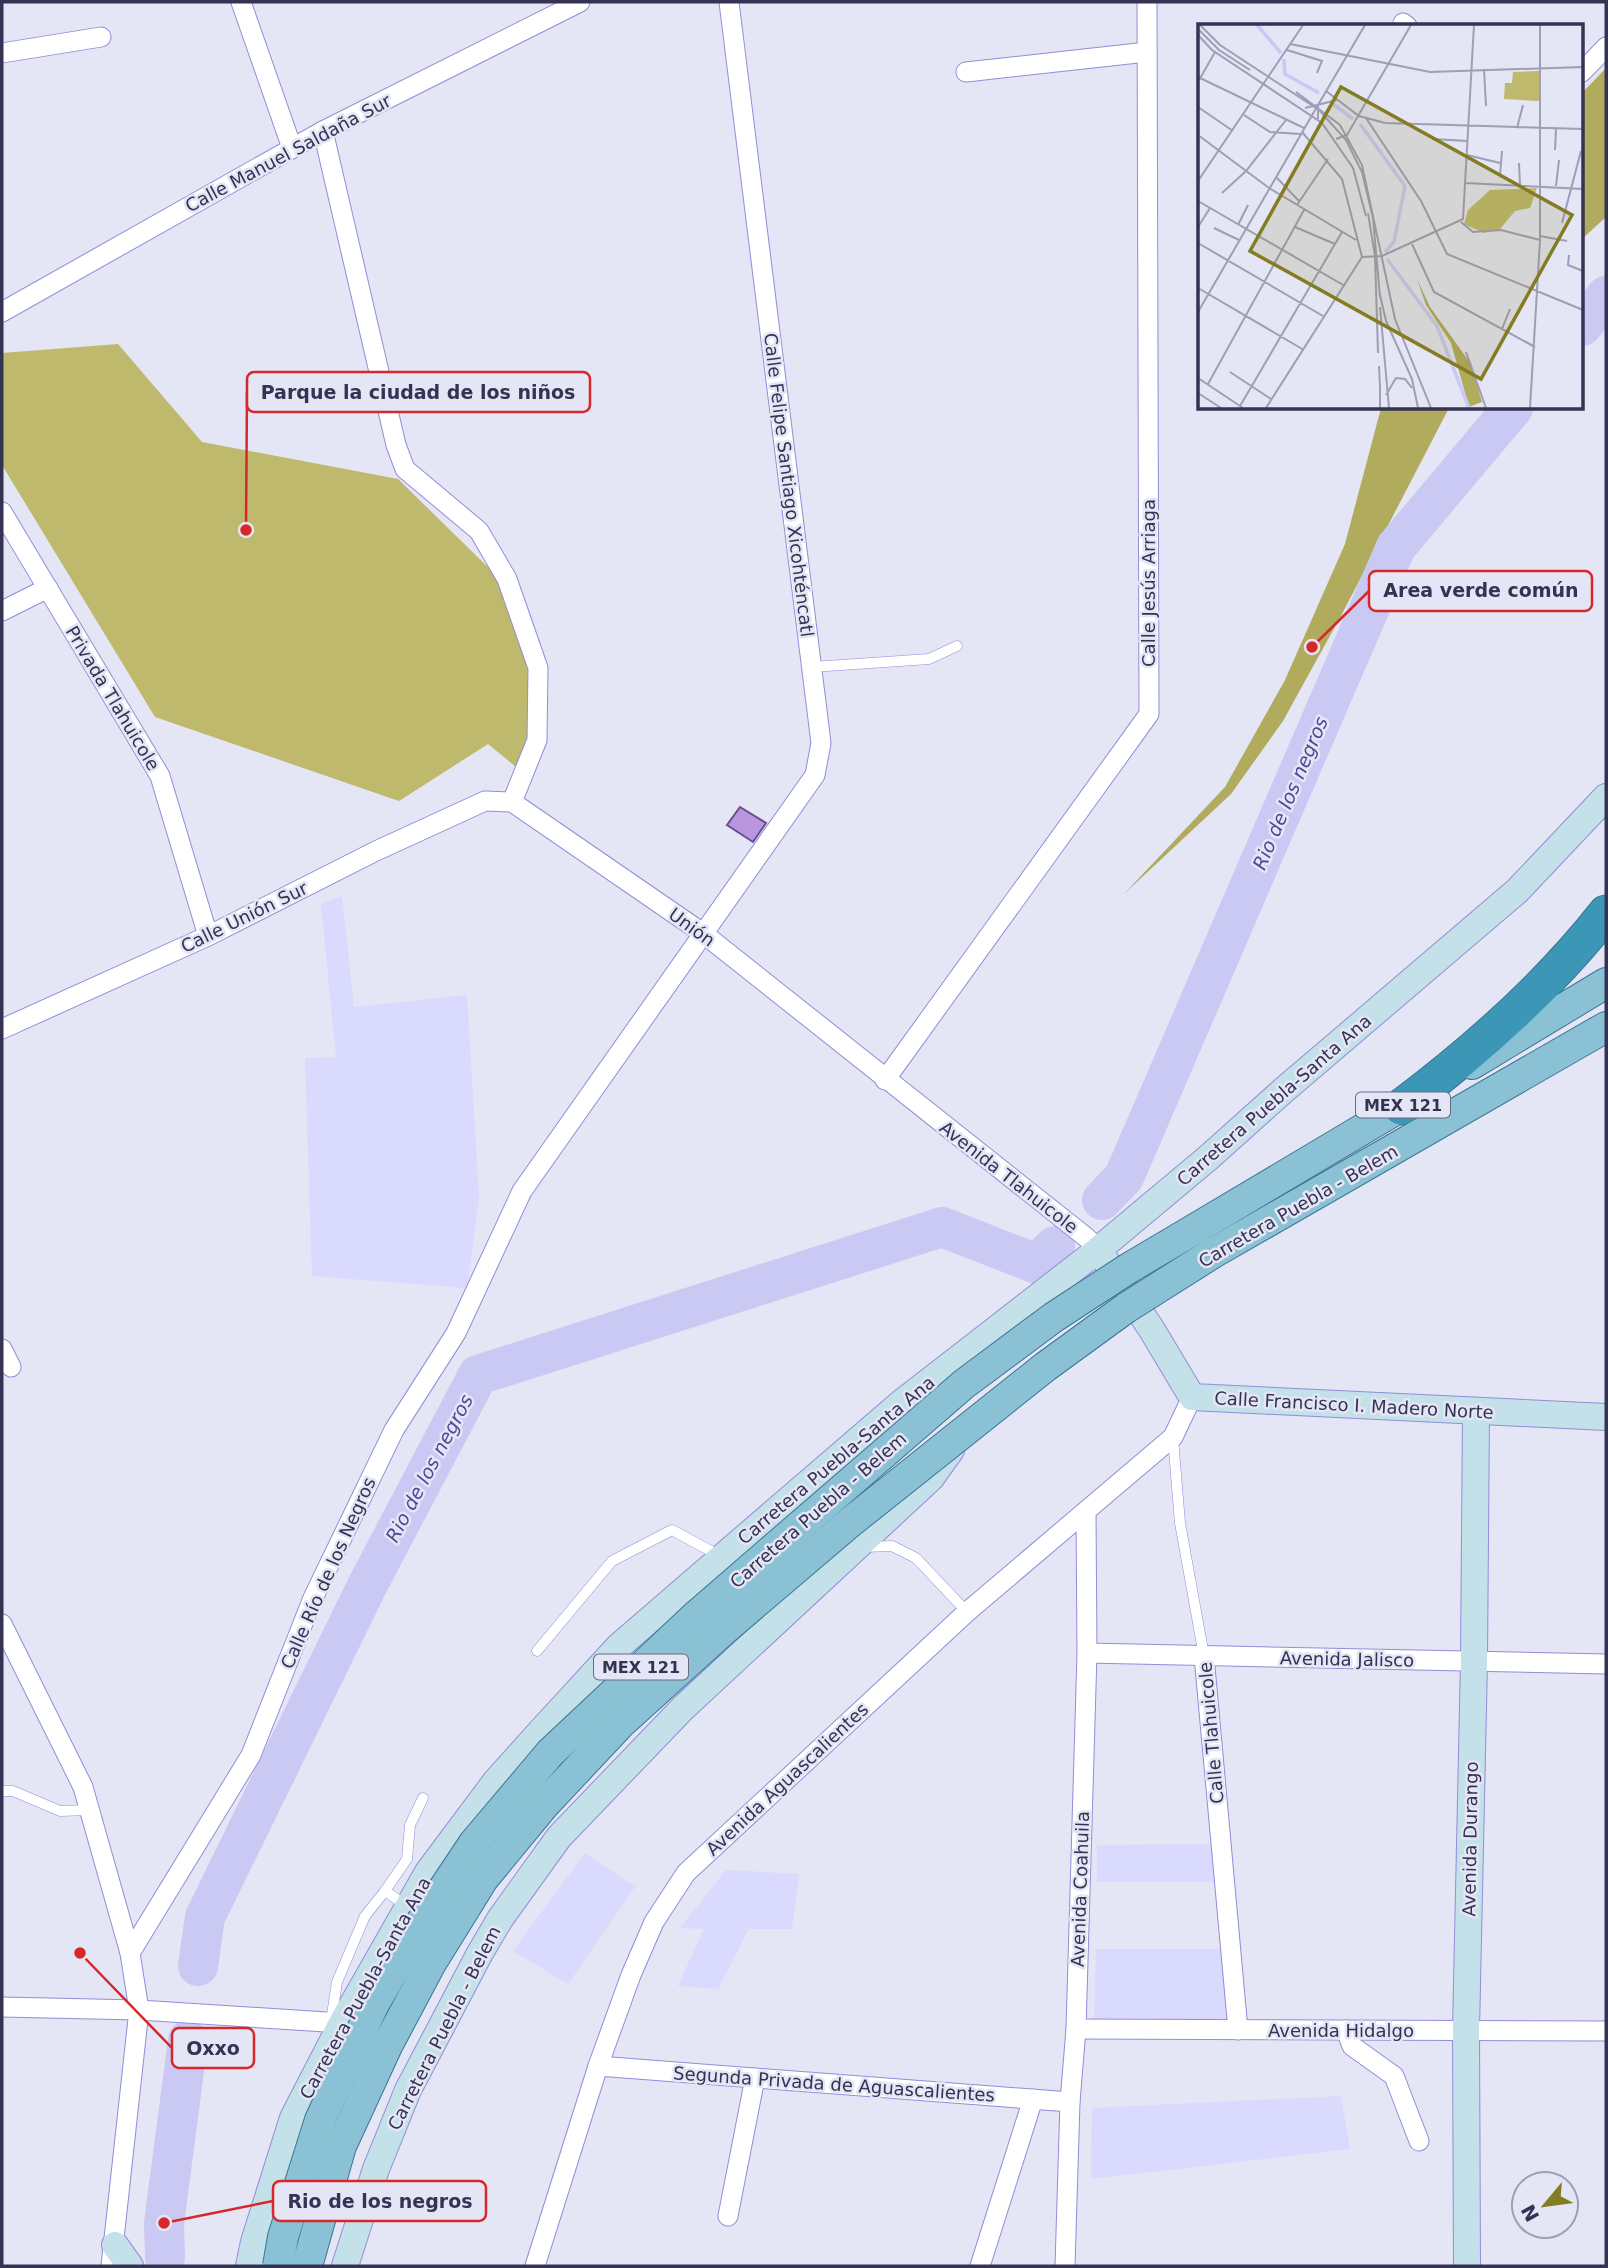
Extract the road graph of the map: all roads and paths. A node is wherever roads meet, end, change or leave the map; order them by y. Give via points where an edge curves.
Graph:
1 (241, 2) edge
2 (579, 2) edge
3 (729, 2) edge
4 (1147, 2) edge
5 (101, 37) dead end
6 (1606, 47) edge
7 (2, 52) edge
8 (1147, 52) junction
9 (1584, 70) edge
10 (966, 72) dead end
11 (323, 131) junction
12 (292, 148) junction
13 (2, 312) edge
14 (2, 512) edge
15 (48, 588) junction
16 (2, 611) edge
17 (957, 646) dead end
18 (812, 667) junction
19 (1606, 797) edge
20 (512, 802) junction
21 (1606, 913) edge
22 (704, 934) junction
23 (208, 936) junction
24 (1606, 983) edge
25 (1606, 1027) edge
26 (2, 1029) edge
27 (885, 1080) junction
28 (1401, 1107) junction
29 (1098, 1250) junction
30 (1122, 1284) joint
31 (2, 1349) edge
32 (11, 1367) dead end
33 (1192, 1397) junction
34 (1476, 1412) junction
35 (1606, 1417) edge
36 (967, 1428) junction
37 (1173, 1437) junction
38 (1086, 1512) junction
39 (854, 1547) junction
40 (722, 1558) junction
41 (967, 1612) junction
42 (2, 1623) edge
43 (537, 1651) dead end
44 (1087, 1653) junction
45 (1204, 1656) junction
46 (1474, 1661) junction
47 (1606, 1664) edge
48 (2, 1791) edge
49 (423, 1798) dead end
50 (90, 1810) junction
51 (385, 1891) junction
52 (404, 1910) junction
53 (130, 1953) junction
54 (480, 1953) junction
55 (2, 2007) edge
56 (139, 2010) junction
57 (336, 2022) junction
58 (1076, 2029) junction
59 (1238, 2030) junction
60 (1346, 2030) junction
61 (1466, 2030) junction
62 (1606, 2031) edge
63 (598, 2066) junction
64 (755, 2078) junction
65 (408, 2090) junction
66 (1033, 2099) junction
67 (1070, 2102) junction
68 (1419, 2141) dead end
69 (728, 2216) dead end
70 (119, 2259) edge
71 (249, 2266) edge
72 (278, 2266) edge
73 (307, 2266) edge
74 (345, 2266) edge
75 (535, 2266) edge
76 (981, 2266) edge
77 (1065, 2266) edge
78 (1467, 2266) edge

1 - 12 street
2 - 11 street, Calle Manuel Saldaña Sur
3 - 18 street, Calle Felipe Santiago Xicohténcatl
4 - 8 street, Calle Jesús Arriaga
5 - 7 street
6 - 9 street
8 - 10 street
8 - 27 street, Calle Jesús Arriaga via 1149,713
11 - 12 street, Calle Manuel Saldaña Sur
11 - 20 street via 405,470 479,531 507,579 538,668 537,740
12 - 13 street, Calle Manuel Saldaña Sur
14 - 15 street, Privada Tlahuicole
15 - 16 street
15 - 23 street, Privada Tlahuicole via 160,776
17 - 18 lane via 929,659
18 - 22 street, Calle Felipe Santiago Xicohténcatl via 821,743 815,775
19 - 29 street, Carretera Puebla-Santa Ana via 1517,891
20 - 22 street, Unión
20 - 23 street, Calle Unión Sur via 485,801 376,850
21 - 28 highway via 1573,955 1524,1004
22 - 27 street, Unión
22 - 53 street, Calle Río de los Negros via 522,1191 456,1333 394,1430 313,1598 251,1755
23 - 26 street, Calle Unión Sur
24 - 28 main road, Carretera Puebla - Belem / MEX 121
25 - 36 main road, Carretera Puebla - Belem / MEX 121, bridge via 1213,1253 1126,1308
27 - 29 street, Avenida Tlahuicole
28 - 72 main road, Carretera Puebla - Belem / MEX 121, bridge via 1129,1268 964,1384 689,1623 550,1754 474,1843 374,2004 320,2120
29 - 30 street, Avenida Tlahuicole
29 - 40 street, Carretera Puebla-Santa Ana via 901,1403
30 - 33 street, Calle Francisco I. Madero Norte
31 - 32 street
33 - 34 street, Calle Francisco I. Madero Norte
33 - 37 street, Avenida Aguascalientes
34 - 35 street, Calle Francisco I. Madero Norte
34 - 46 street, Avenida Durango
36 - 39 street, Carretera Puebla - Belem via 930,1478
36 - 73 main road, Carretera Puebla - Belem / MEX 121, bridge via 837,1533 620,1724 544,1805 484,1879 431,1963 381,2058 341,2146
37 - 38 street, Avenida Aguascalientes
37 - 45 lane, Calle Tlahuicole via 1181,1523
38 - 41 street, Avenida Aguascalientes
38 - 44 street, Avenida Coahuila
39 - 41 lane via 892,1546 916,1558
39 - 54 street, Carretera Puebla - Belem via 682,1709 559,1837
40 - 43 lane via 672,1530 612,1561
40 - 52 street, Carretera Puebla-Santa Ana via 620,1646 540,1732 496,1781
41 - 63 street, Avenida Aguascalientes via 686,1873 654,1922
42 - 50 street
44 - 45 street, Avenida Jalisco
44 - 58 street, Avenida Coahuila
45 - 46 street, Avenida Jalisco
45 - 59 street, Calle Tlahuicole
46 - 47 street, Avenida Jalisco
46 - 61 street, Avenida Durango
48 - 50 lane via 13,1791 60,1811
49 - 51 lane via 411,1825 407,1859
50 - 53 street
51 - 52 lane
51 - 57 lane via 365,1916 337,1982
52 - 54 street via 402,1926 421,1957 435,1963 458,1963
52 - 57 street, Carretera Puebla-Santa Ana
53 - 56 street
54 - 65 street, Carretera Puebla - Belem
55 - 56 street
56 - 57 street
56 - 70 street
57 - 65 street via 357,2025 376,2035 396,2060
57 - 71 street, Carretera Puebla-Santa Ana via 293,2118
58 - 59 street, Avenida Hidalgo
58 - 67 street, Avenida Coahuila
59 - 60 street, Avenida Hidalgo
60 - 61 street, Avenida Hidalgo
60 - 68 street via 1353,2046 1394,2076
61 - 62 street, Avenida Hidalgo
61 - 78 street, Avenida Durango
63 - 64 street, Segunda Privada de Aguascalientes
63 - 75 street, Avenida Aguascalientes
64 - 66 street, Segunda Privada de Aguascalientes
64 - 69 street
65 - 74 street, Carretera Puebla - Belem via 376,2169
66 - 67 street, Segunda Privada de Aguascalientes
66 - 76 street
67 - 77 street, Avenida Coahuila

